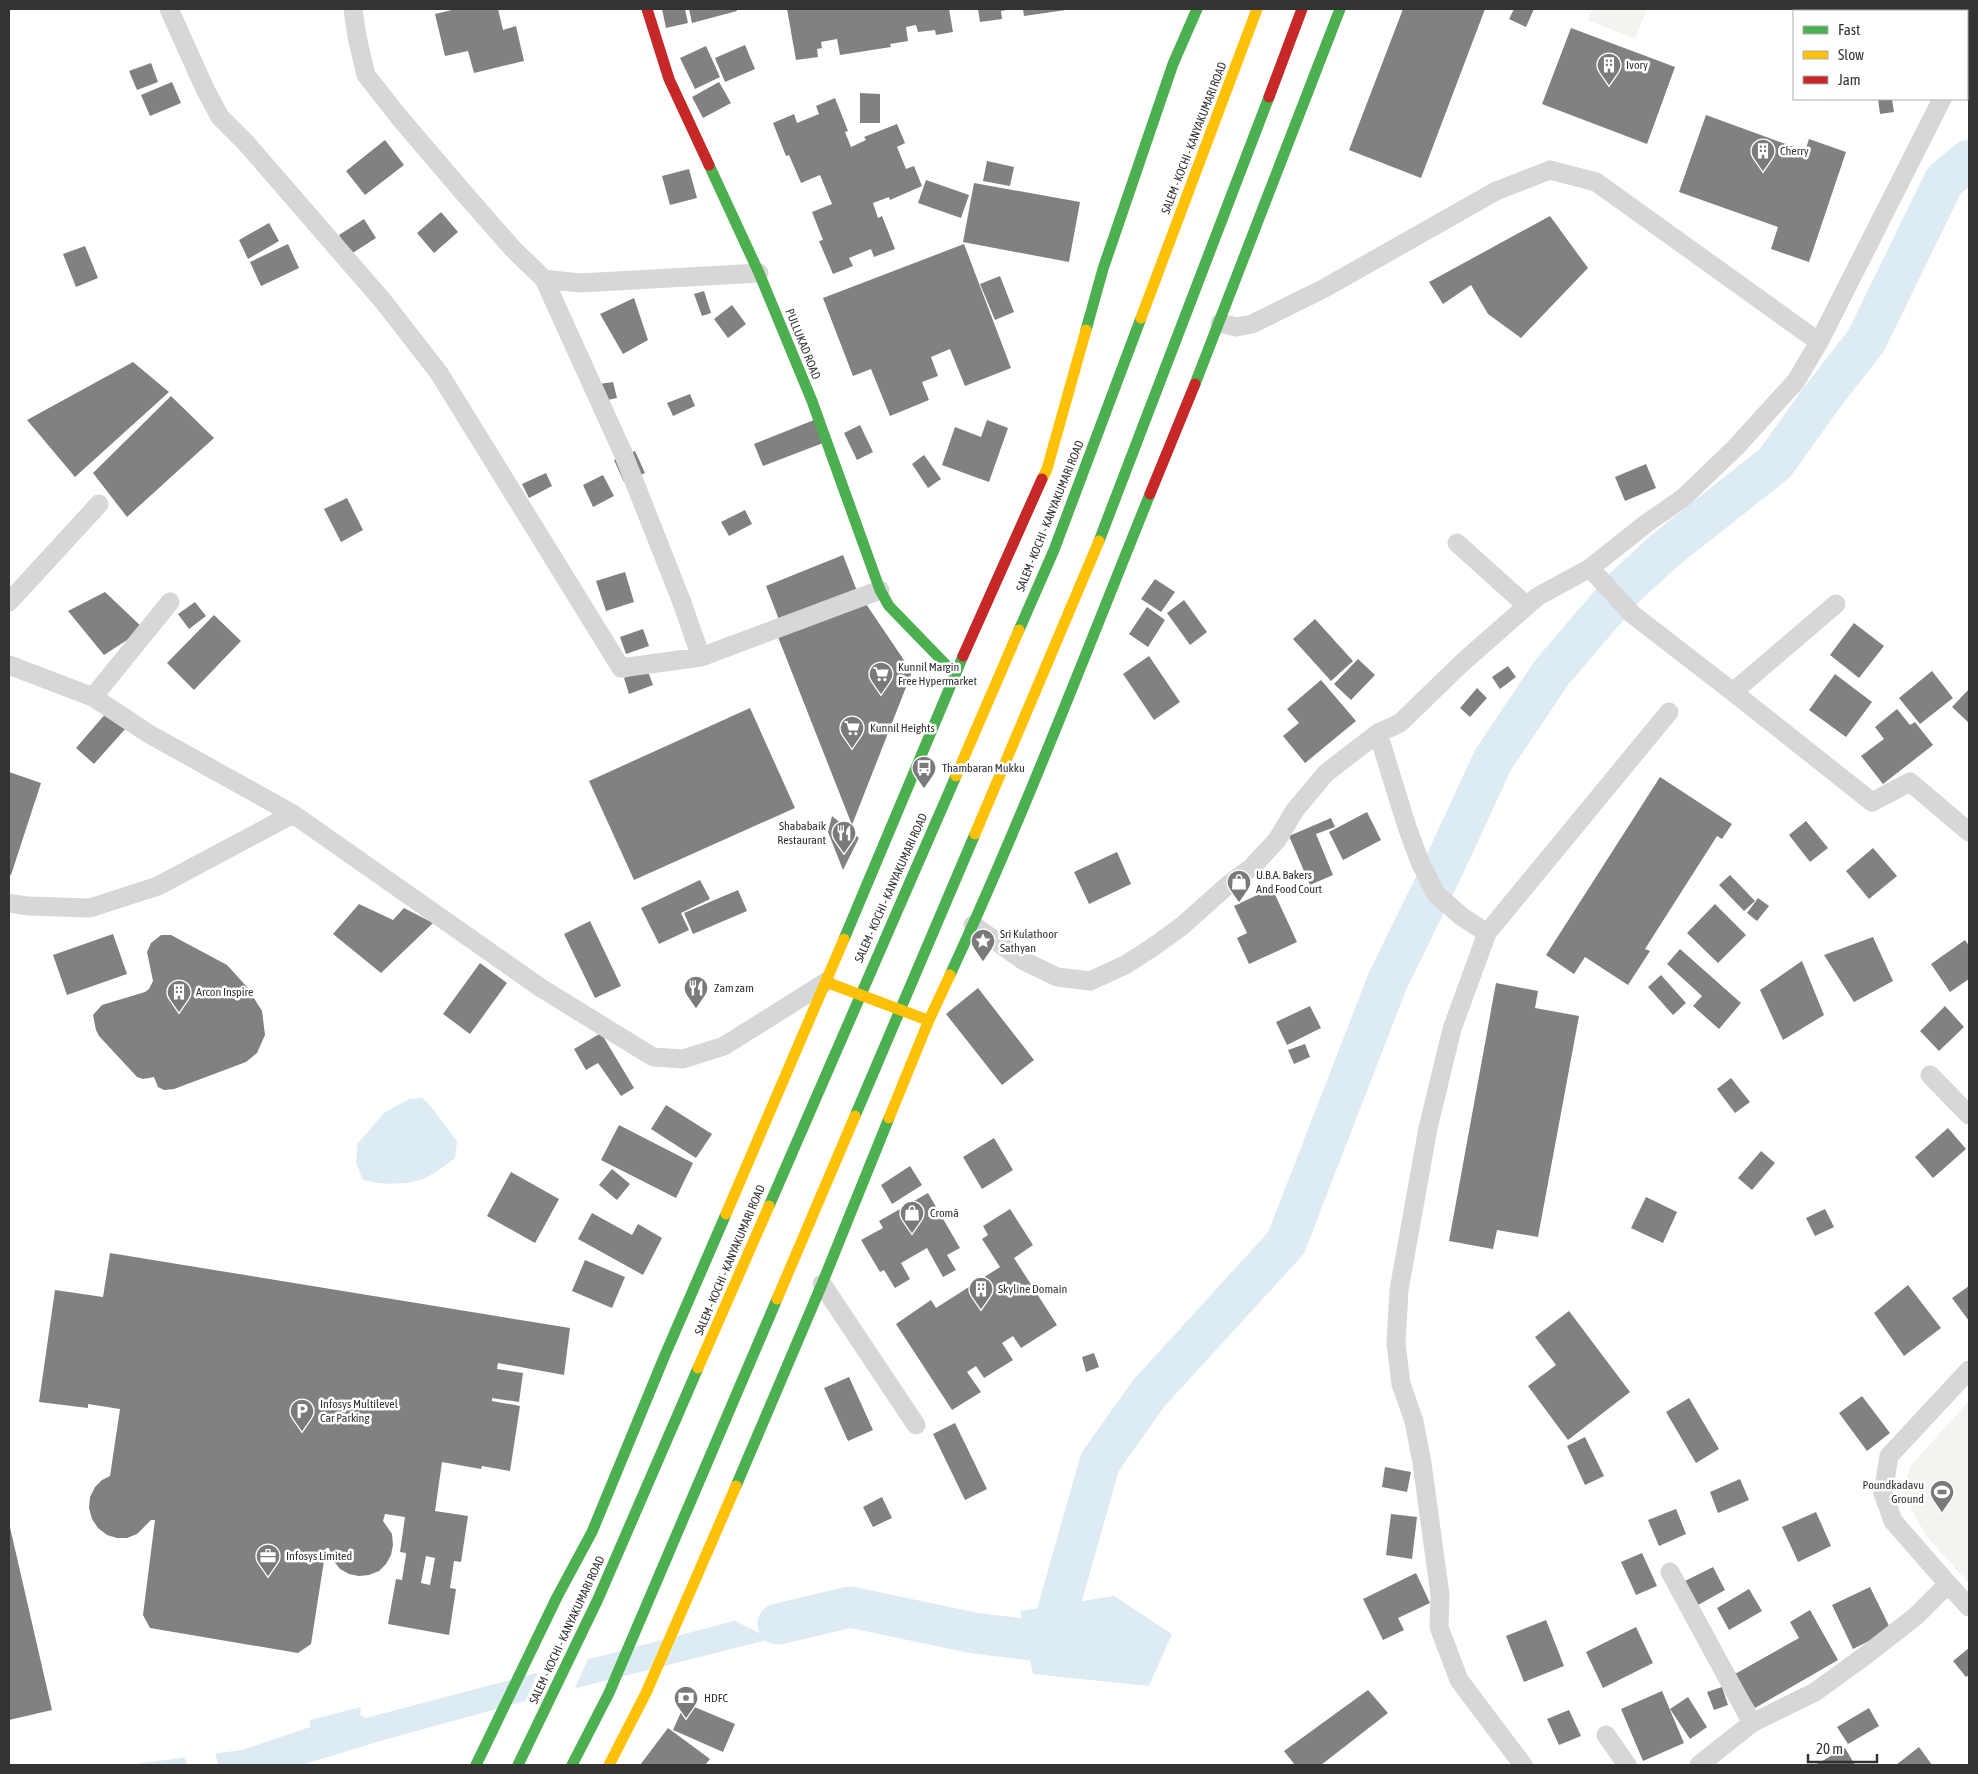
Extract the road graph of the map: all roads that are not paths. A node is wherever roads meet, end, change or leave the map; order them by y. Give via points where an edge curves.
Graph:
1 (169, 9) edge
2 (352, 9) edge
3 (647, 9) edge
4 (1197, 9) edge
5 (1257, 9) edge
6 (1302, 9) edge
7 (1340, 9) edge
8 (1941, 100) edge
9 (759, 273) junction
10 (544, 279) junction
11 (1220, 323) junction
12 (1819, 342) junction
13 (99, 504) dead end
14 (1457, 542) dead end
15 (1596, 575) junction
16 (880, 590) junction
17 (9, 602) edge
18 (170, 602) dead end
19 (1836, 604) dead end
20 (1527, 606) junction
21 (701, 657) junction
22 (9, 665) edge
23 (955, 674) junction
24 (1734, 692) junction
25 (92, 697) junction
26 (1669, 712) dead end
27 (1378, 733) junction
28 (293, 814) junction
29 (1969, 832) edge
30 (9, 903) edge
31 (973, 925) junction
32 (1487, 933) junction
33 (826, 982) junction
34 (860, 994) junction
35 (899, 1009) junction
36 (929, 1020) junction
37 (1930, 1075) dead end
38 (1969, 1115) edge
39 (822, 1284) junction
40 (1969, 1370) edge
41 (916, 1425) dead end
42 (1670, 1572) dead end
43 (1948, 1584) junction
44 (1969, 1607) edge
45 (1752, 1724) junction
46 (1606, 1735) dead end
47 (476, 1765) edge
48 (518, 1765) edge
49 (572, 1765) edge
50 (609, 1765) edge
51 (1523, 1765) edge
52 (1627, 1765) edge
53 (1699, 1765) edge

1 - 21 street via 204,89 220,116 383,300 439,373 621,668
2 - 10 street via 366,74 476,206
3 - 9 main road, PULLUKAD ROAD via 669,79
4 - 23 main road via 1173,64 1103,269 1046,469
5 - 34 main road, SALEM - KOCHI - KANYAKUMARI ROAD via 1054,550
6 - 35 main road via 1090,565
7 - 11 main road
8 - 12 street
9 - 10 street via 580,283
9 - 16 main road, PULLUKAD ROAD via 812,401
10 - 21 street via 623,453
11 - 12 street via 1236,327 1252,324 1323,289 1496,191 1550,170 1596,182
11 - 31 main road
12 - 15 street via 1796,381 1736,447 1683,498 1647,523
13 - 17 street
14 - 20 street
15 - 20 street via 1537,598
15 - 24 street via 1632,614
16 - 21 street
16 - 23 main road, PULLUKAD ROAD via 889,606
18 - 25 street
19 - 24 street
20 - 27 street via 1400,723
22 - 25 street
23 - 33 main road
24 - 29 street via 1872,802 1910,782
25 - 28 street via 149,734
26 - 32 street
27 - 31 street via 1326,773 1295,810 1277,840 1252,867 1182,926 1125,965 1090,981 1057,977 1024,961
27 - 32 street via 1420,862 1436,894
28 - 30 street via 158,886 90,908
28 - 33 street via 541,988 653,1057 683,1059 724,1046
31 - 36 main road
32 - 51 street via 1452,1029 1428,1128 1399,1290 1396,1344 1400,1384 1414,1421 1422,1464 1440,1595 1439,1627 1459,1680
33 - 34 main road
33 - 47 main road via 592,1532
34 - 35 main road
34 - 48 main road, SALEM - KOCHI - KANYAKUMARI ROAD via 598,1599
35 - 36 main road
35 - 49 main road via 608,1693
36 - 39 main road
37 - 38 street
39 - 41 street
39 - 50 main road via 690,1595
40 - 43 street via 1889,1456 1883,1493 1894,1521
42 - 45 street
43 - 44 street
43 - 45 street via 1916,1616 1815,1692
45 - 53 street
46 - 52 street

